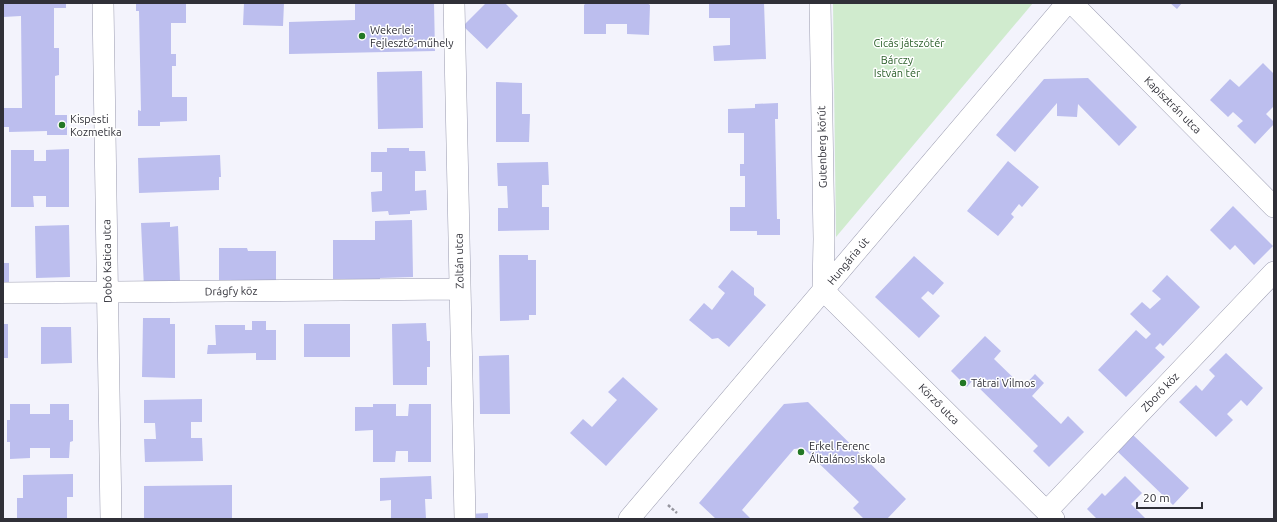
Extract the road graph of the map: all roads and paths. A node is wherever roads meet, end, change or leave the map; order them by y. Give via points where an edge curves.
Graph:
1 (103, 3) edge
2 (454, 3) edge
3 (820, 3) edge
4 (1067, 3) edge
5 (1072, 3) edge
6 (1274, 207) edge
7 (1274, 272) edge
8 (459, 289) junction
9 (823, 290) junction
10 (107, 292) junction
11 (3, 293) edge
12 (1050, 515) edge
13 (111, 519) edge
14 (465, 519) edge
15 (629, 519) edge

1 - 10 street, Dobó Katica utca
2 - 8 street, Zoltán utca
3 - 9 street, Gutenberg körút
4 - 9 street, Hungária út
5 - 6 street, Kapisztrán utca
7 - 12 street, Zboró köz
8 - 10 street, Drágfy köz
8 - 14 street, Zoltán utca
9 - 12 street, Körző utca
9 - 15 street, Hungária út
10 - 11 street, Drágfy köz
10 - 13 street, Dobó Katica utca

